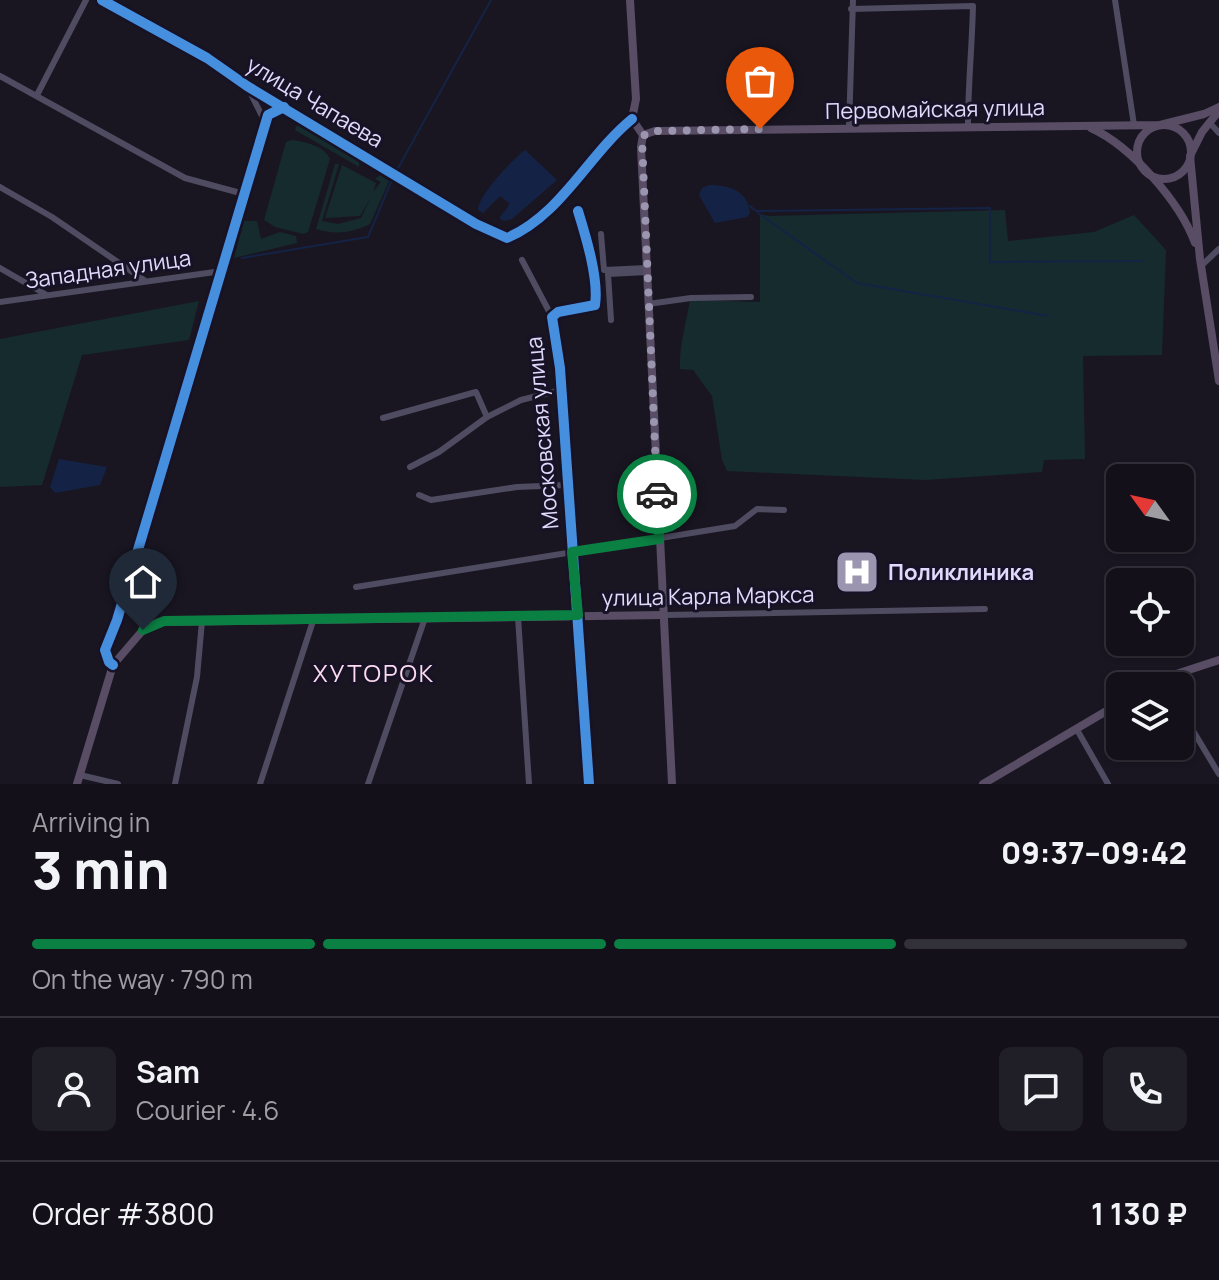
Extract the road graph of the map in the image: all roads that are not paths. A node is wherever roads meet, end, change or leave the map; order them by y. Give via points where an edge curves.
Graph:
1 (86, 0) edge
2 (102, 0) edge
3 (630, 0) edge
4 (853, 0) edge
5 (1115, 0) edge
6 (851, 9) junction
7 (0, 76) edge
8 (247, 86) junction
9 (37, 95) junction
10 (284, 107) junction
11 (1219, 109) edge
12 (632, 119) junction
13 (1209, 122) junction
14 (266, 124) junction
15 (1134, 125) junction
16 (1160, 125) junction
17 (968, 126) junction
18 (1085, 126) junction
19 (849, 128) junction
20 (1219, 133) edge
21 (643, 135) junction
22 (1190, 156) junction
23 (1144, 169) junction
24 (0, 187) edge
25 (244, 194) junction
26 (578, 211) dead end
27 (601, 234) dead end
28 (1219, 249) edge
29 (522, 260) dead end
30 (1200, 263) junction
31 (0, 268) edge
32 (647, 270) junction
33 (222, 271) junction
34 (145, 281) junction
35 (47, 296) junction
36 (751, 297) dead end
37 (0, 302) edge
38 (648, 304) junction
39 (552, 317) junction
40 (611, 320) dead end
41 (1219, 376) edge
42 (561, 390) junction
43 (487, 417) junction
44 (383, 418) dead end
45 (410, 467) dead end
46 (567, 485) junction
47 (419, 495) dead end
48 (784, 510) dead end
49 (659, 539) junction
50 (572, 552) junction
51 (356, 587) dead end
52 (985, 609) dead end
53 (578, 615) junction
54 (664, 615) junction
55 (518, 617) junction
56 (425, 618) junction
57 (202, 621) junction
58 (313, 621) junction
59 (1219, 660) edge
60 (113, 665) junction
61 (1190, 672) edge
62 (1106, 711) edge
63 (1076, 728) junction
64 (1194, 732) edge
65 (1219, 774) edge
66 (79, 779) edge
67 (987, 783) edge
68 (118, 784) edge
69 (175, 784) edge
70 (260, 784) edge
71 (368, 784) edge
72 (529, 784) edge
73 (589, 784) edge
74 (672, 784) edge
75 (1108, 784) edge

1 - 9 street
2 - 8 street, улица Чапаева
3 - 12 main road via 636,99
4 - 6 street
5 - 15 street
6 - 17 street via 973,6
6 - 19 street
7 - 9 street
8 - 10 street, улица Чапаева
8 - 14 street
9 - 25 street via 185,178
10 - 12 street, улица Чапаева via 507,238 525,231
10 - 14 street via 268,115
11 - 13 main road, Первомайская улица
11 - 16 main road, Первомайская улица
12 - 21 main road
13 - 20 street
13 - 22 main road, Первомайская улица
14 - 25 street
15 - 16 main road, Первомайская улица
15 - 18 main road, Первомайская улица
16 - 22 main road via 1185,136
16 - 23 main road via 1138,143
17 - 18 main road, Первомайская улица
17 - 19 main road, Первомайская улица
18 - 23 main road via 1106,136
19 - 21 main road, Первомайская улица
21 - 32 main road
22 - 23 main road via 1183,170 1170,178
22 - 30 main road
23 - 30 main road via 1183,219
24 - 34 street
25 - 33 street
26 - 39 street, Московская улица via 595,305
27 - 32 street via 604,270
28 - 30 street
29 - 39 street, Московская улица
30 - 41 main road
31 - 35 street
32 - 38 main road
32 - 40 street via 608,274
33 - 34 street, Западная улица
33 - 60 street via 105,650
34 - 35 street, Западная улица
35 - 37 street, Западная улица
36 - 38 street
38 - 49 main road
39 - 42 street, Московская улица
42 - 43 street via 521,400
42 - 46 street, Московская улица
43 - 44 street via 476,392
43 - 45 street
46 - 47 street via 431,500
46 - 50 street, Московская улица
48 - 49 street via 757,509 735,526
49 - 50 street
49 - 54 main road
50 - 51 street
50 - 53 street, Московская улица
52 - 54 street, улица Карла Маркса
53 - 54 main road, улица Карла Маркса
53 - 55 main road, улица Карла Маркса
53 - 73 street, Московская улица
54 - 74 main road
55 - 56 main road, улица Карла Маркса
55 - 72 street
56 - 58 main road, улица Карла Маркса
56 - 71 street
57 - 58 main road, улица Карла Маркса
57 - 60 main road, улица Карла Маркса via 149,626
57 - 69 street via 197,677
58 - 70 street
59 - 61 main road
60 - 66 main road
62 - 63 main road
63 - 67 main road
63 - 75 street
64 - 65 street
66 - 68 street

